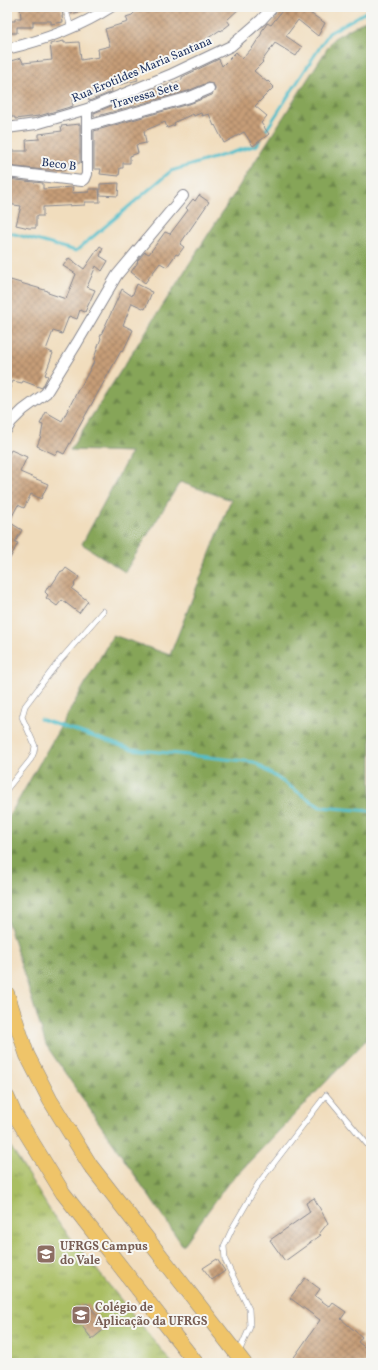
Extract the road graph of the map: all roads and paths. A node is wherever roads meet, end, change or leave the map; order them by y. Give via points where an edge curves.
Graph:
1 (65, 7) edge
2 (111, 7) edge
3 (273, 7) edge
4 (72, 29) junction
5 (7, 49) edge
6 (209, 89) dead end
7 (87, 109) junction
8 (87, 126) junction
9 (7, 128) edge
10 (7, 172) edge
11 (183, 196) dead end
12 (7, 429) edge
13 (103, 611) dead end
14 (7, 789) edge
15 (7, 994) edge
16 (7, 1097) edge
17 (367, 1144) dead end
18 (241, 1359) edge
19 (196, 1363) edge

1 - 4 lane
2 - 4 street
3 - 7 street, Rua Erotildes Maria Santana via 262,20 231,46 172,74
4 - 5 street
6 - 8 street, Travessa Sete via 190,97
7 - 8 street, Beco B
7 - 9 street, Rua Erotildes Maria Santana via 36,124
8 - 10 street, Beco B via 87,174 82,181
11 - 12 street via 117,275 46,393 23,410
13 - 14 lane via 56,665 25,706 22,717 35,746 34,752
15 - 18 main road via 28,1055 50,1100 90,1165
16 - 19 main road via 14,1113 63,1193
17 - 18 lane via 326,1095 258,1184 224,1246 225,1260 249,1309 250,1327

